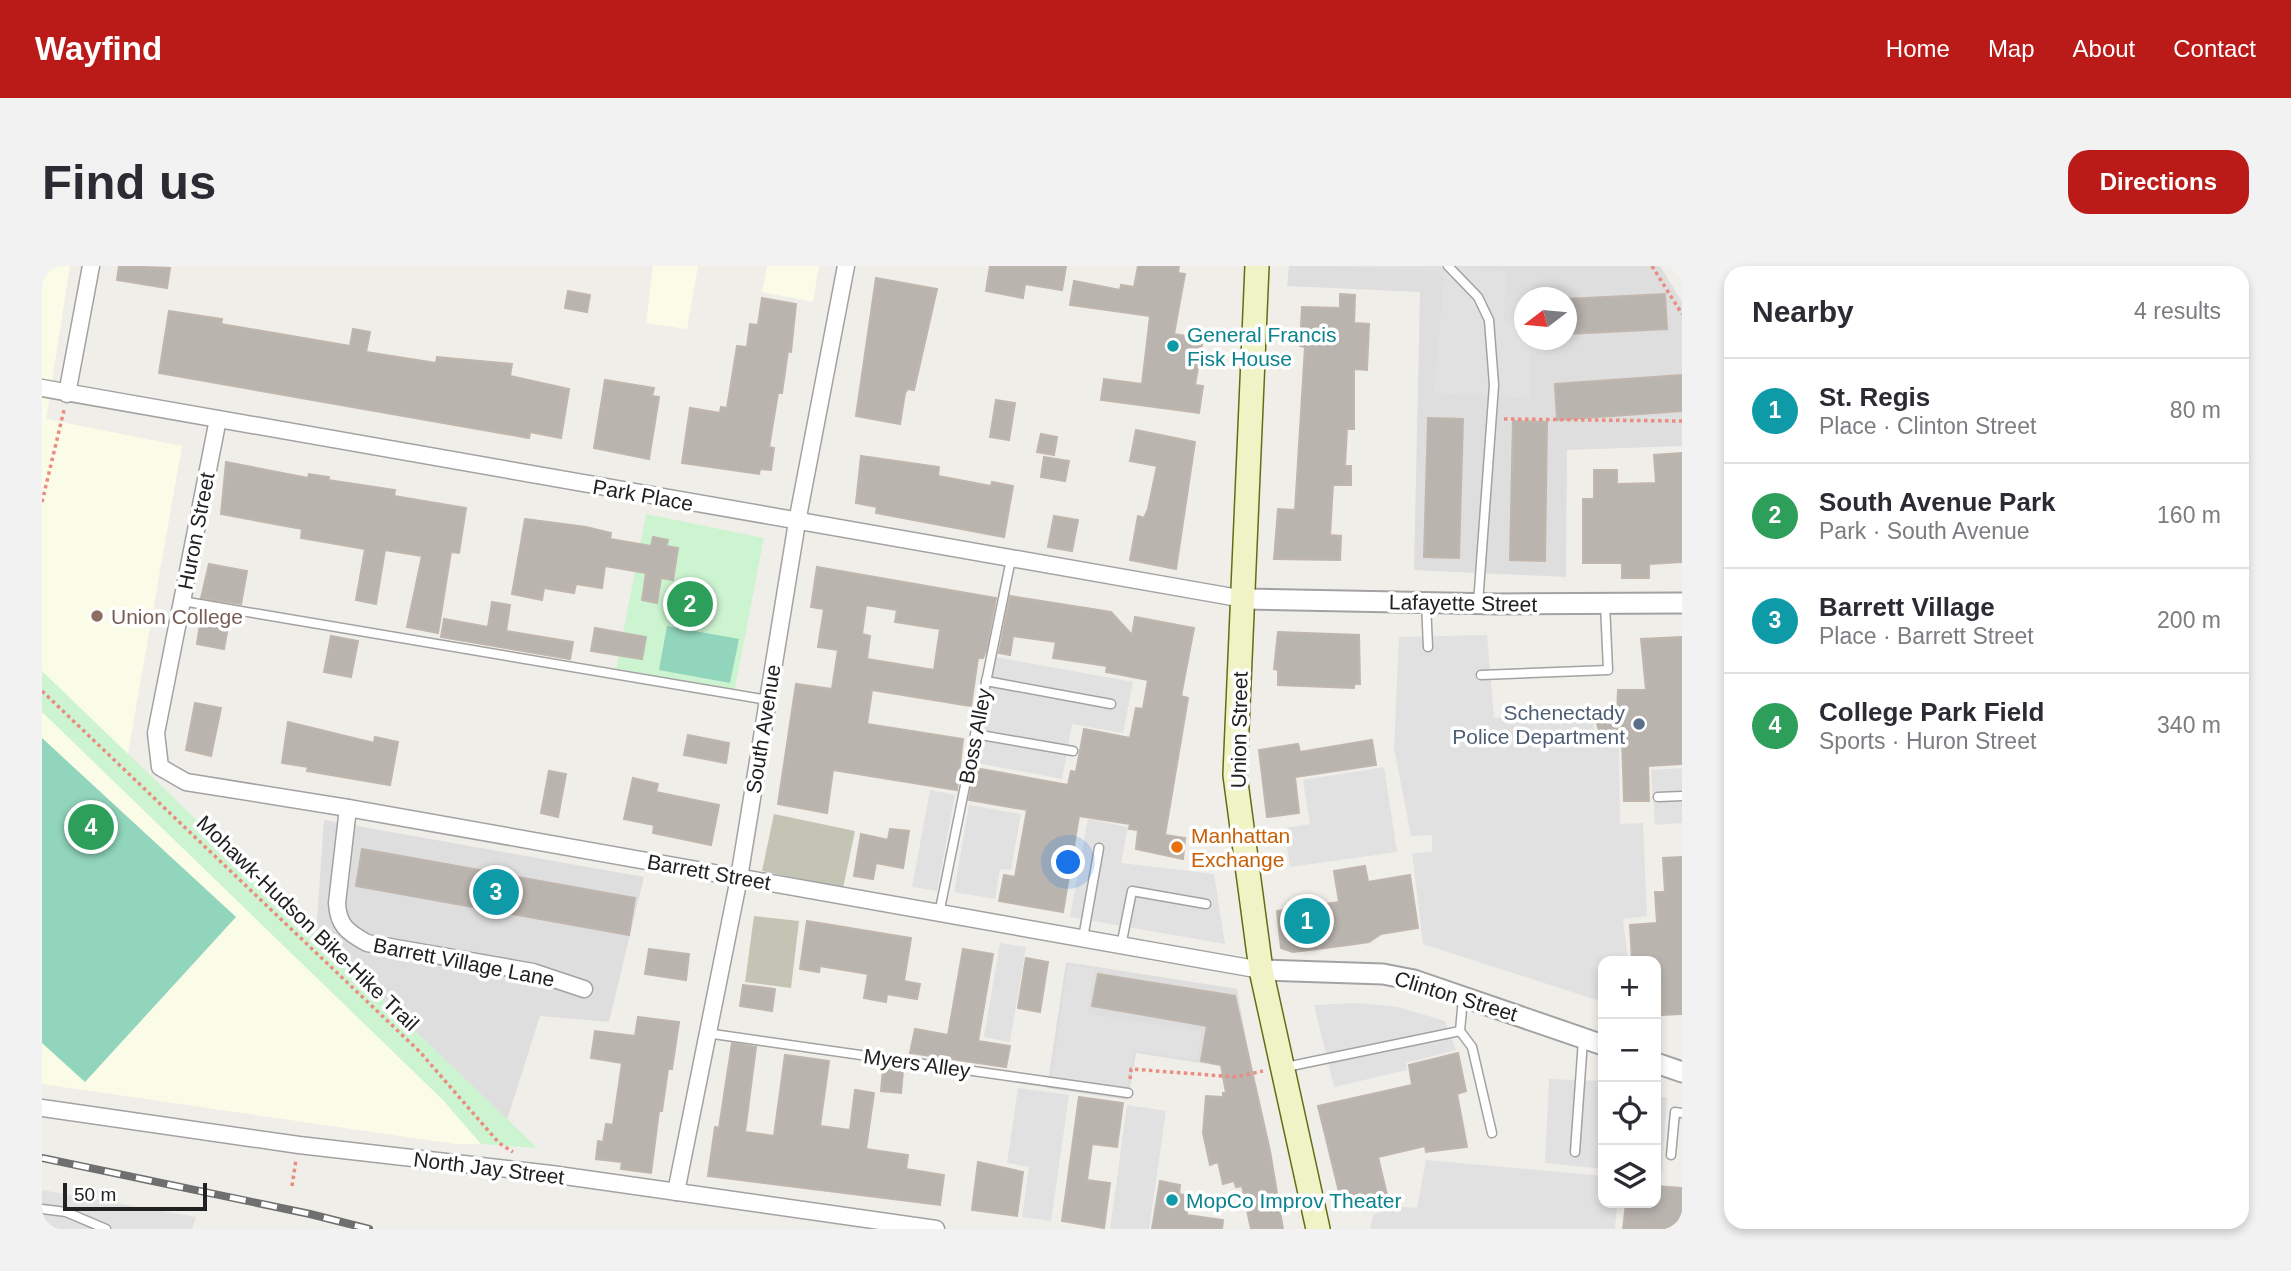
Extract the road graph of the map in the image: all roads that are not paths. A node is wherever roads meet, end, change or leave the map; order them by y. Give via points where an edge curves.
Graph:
1 (91, 266) edge
2 (846, 266) edge
3 (1256, 266) edge
4 (1448, 266) edge
5 (42, 388) edge
6 (67, 394) junction
7 (218, 419) junction
8 (797, 522) junction
9 (1010, 559) junction
10 (1244, 599) junction
11 (183, 601) junction
12 (1426, 603) junction
13 (1682, 603) edge
14 (1478, 604) junction
15 (1605, 604) junction
16 (1427, 647) dead end
17 (1481, 675) dead end
18 (986, 681) junction
19 (768, 700) junction
20 (1111, 704) dead end
21 (975, 734) junction
22 (1073, 751) dead end
23 (160, 767) joint
24 (1682, 796) edge
25 (1658, 797) dead end
26 (348, 808) junction
27 (1099, 848) dead end
28 (739, 878) junction
29 (1206, 904) dead end
30 (939, 914) junction
31 (1082, 939) junction
32 (1121, 946) junction
33 (1261, 971) junction
34 (584, 989) dead end
35 (1464, 995) junction
36 (1460, 1031) junction
37 (706, 1033) junction
38 (1583, 1038) junction
39 (1598, 1043) edge
40 (1661, 1065) edge
41 (1282, 1068) junction
42 (1682, 1072) edge
43 (1128, 1093) road end
44 (42, 1108) edge
45 (1682, 1113) edge
46 (1492, 1133) dead end
47 (1574, 1152) dead end
48 (1671, 1155) dead end
49 (676, 1192) junction
50 (42, 1209) edge
51 (106, 1229) edge
52 (936, 1229) edge
53 (1318, 1229) edge

1 - 6 street
2 - 8 street, South Avenue
3 - 10 main road, Union Street
4 - 14 lane via 1478,297 1489,320 1494,385
5 - 6 street, Park Place
6 - 7 street, Park Place
7 - 8 street, Park Place
7 - 11 street, Huron Street
8 - 9 street, Park Place
8 - 19 street, South Avenue
9 - 10 street, Park Place
9 - 18 lane, Boss Alley
10 - 12 street, Lafayette Street
10 - 33 main road, Union Street via 1235,775
11 - 19 lane
11 - 23 street, Huron Street via 156,733
12 - 14 street, Lafayette Street
12 - 16 lane
13 - 15 street, Lafayette Street
14 - 15 street, Lafayette Street
15 - 17 lane via 1608,670
18 - 20 lane
18 - 21 lane, Boss Alley
19 - 28 street, South Avenue
21 - 22 lane
21 - 30 lane, Boss Alley
23 - 26 street, Barrett Street via 186,782
24 - 25 lane
26 - 28 street, Barrett Street
26 - 34 street, Barrett Village Lane via 337,902 338,918 351,934 367,943 533,972
27 - 31 lane
28 - 30 street, Barrett Street
28 - 37 street, South Avenue
29 - 32 lane via 1132,891
30 - 31 street, Barrett Street
31 - 32 street, Barrett Street
32 - 33 street, Barrett Street
33 - 35 street, Clinton Street via 1383,974
33 - 41 main road, Union Street
35 - 36 lane
35 - 38 street, Clinton Street
36 - 41 lane
36 - 46 lane via 1472,1047
37 - 43 lane, Myers Alley
37 - 49 street, South Avenue
38 - 39 street, Clinton Street
38 - 47 lane
40 - 42 street
41 - 53 main road, Union Street
44 - 49 street, North Jay Street
45 - 48 lane via 1675,1112
49 - 52 street, North Jay Street
50 - 51 lane via 66,1212

